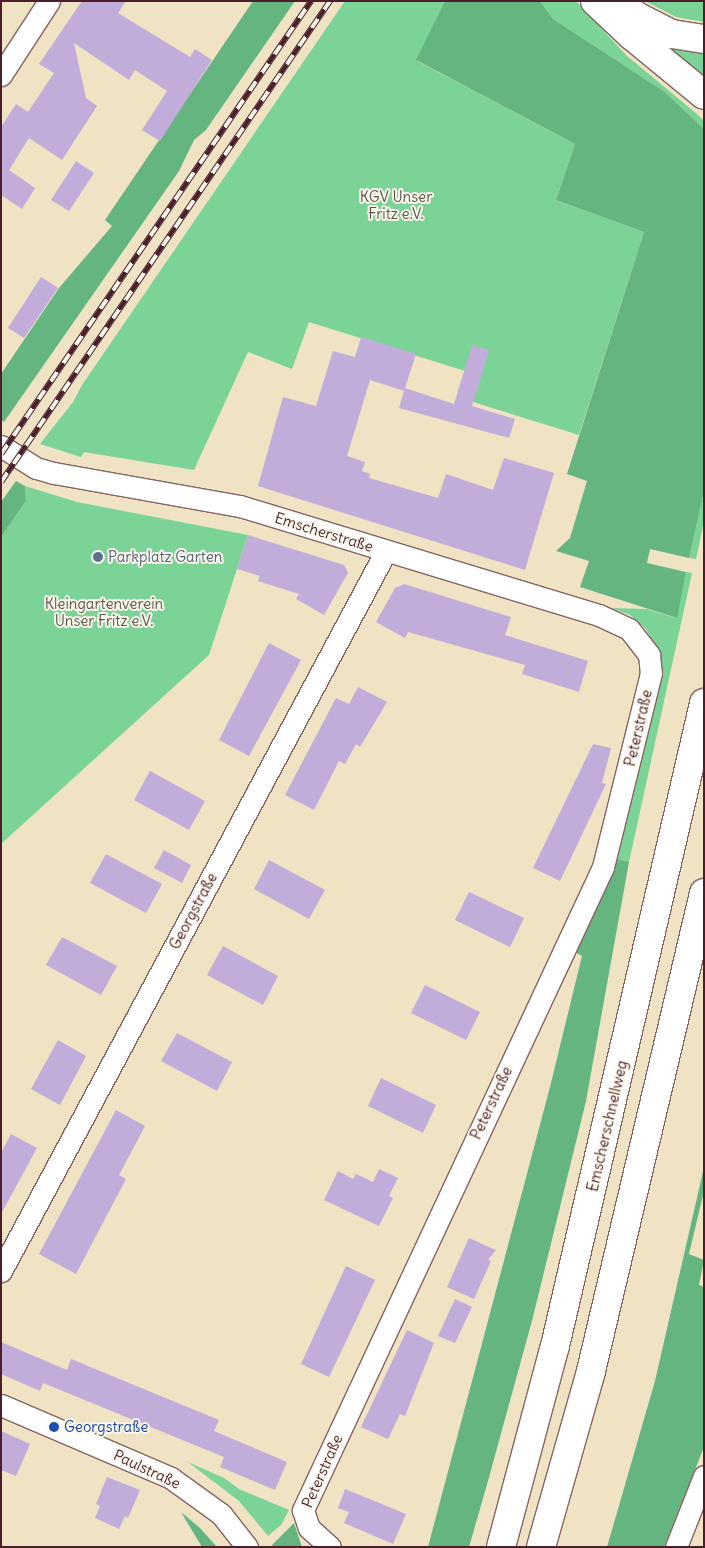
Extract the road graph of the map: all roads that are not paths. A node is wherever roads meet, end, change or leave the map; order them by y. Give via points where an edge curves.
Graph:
1 (49, 1) edge
2 (595, 1) edge
3 (618, 1) edge
4 (704, 39) edge
5 (1, 75) edge
6 (704, 95) edge
7 (1, 446) edge
8 (386, 551) junction
9 (640, 641) joint
10 (704, 703) edge
11 (704, 894) edge
12 (1, 1271) edge
13 (1, 1405) edge
14 (704, 1476) edge
15 (247, 1547) edge
16 (330, 1547) edge
17 (501, 1547) edge
18 (541, 1547) edge
19 (676, 1547) edge

1 - 5 street
2 - 6 highway via 630,35
3 - 4 highway via 638,17 672,34
7 - 8 street, Emscherstraße via 36,468 54,474 240,506
8 - 9 street, Emscherstraße via 599,615 629,629
8 - 12 street, Georgstraße
9 - 16 street, Peterstraße via 649,655 651,673 603,867 303,1510 309,1528
10 - 17 highway, Emscherschnellweg via 556,1346
11 - 18 highway via 591,1371
13 - 15 street, Paulstraße via 171,1478 221,1514
14 - 19 street

